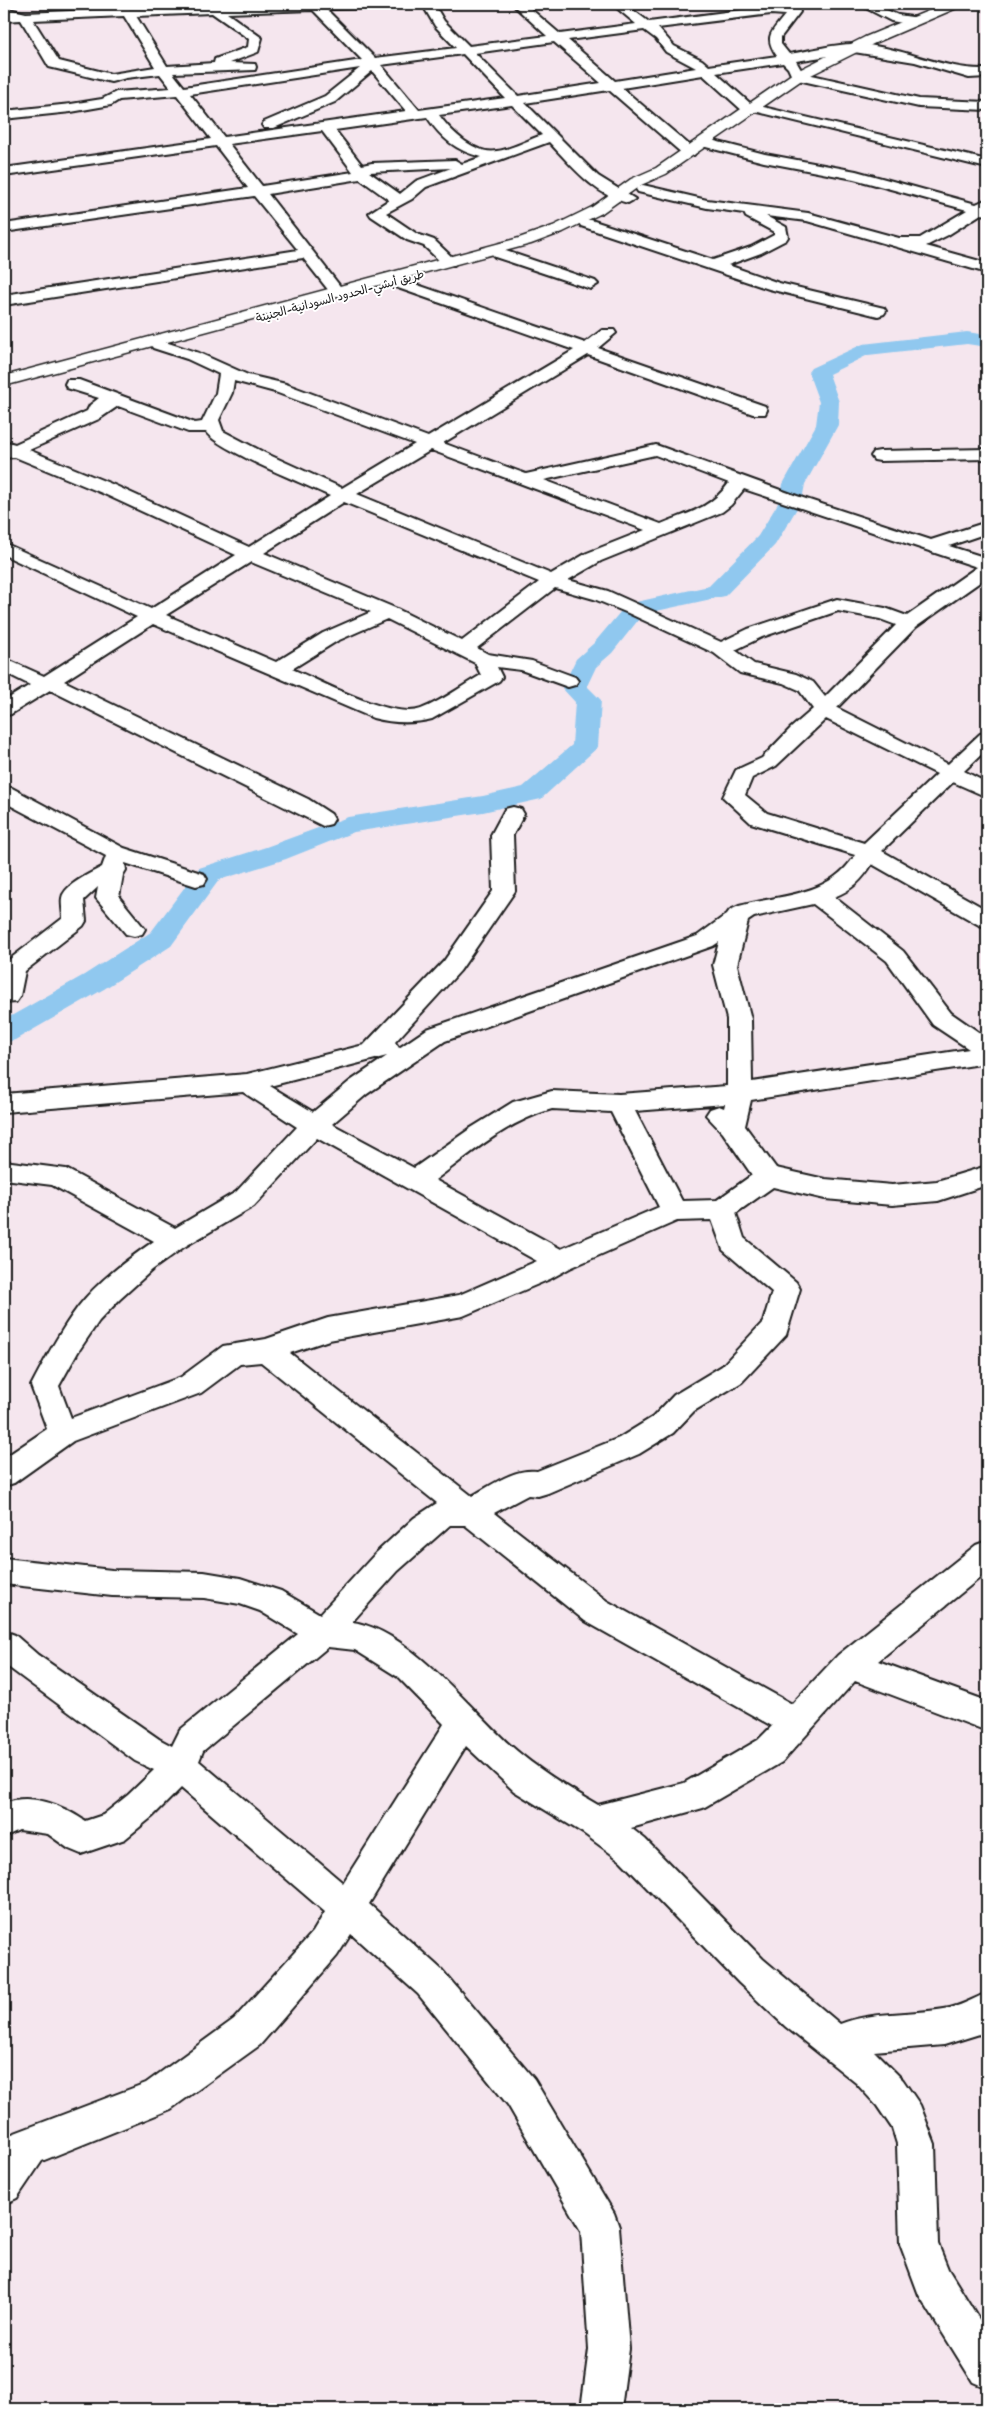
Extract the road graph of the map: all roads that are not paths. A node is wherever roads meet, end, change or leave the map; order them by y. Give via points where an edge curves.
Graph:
1 (367, 4) edge
2 (428, 4) edge
3 (518, 4) edge
4 (618, 4) edge
5 (718, 4) edge
6 (864, 4) edge
7 (955, 4) edge
8 (291, 5) edge
9 (316, 6) junction
10 (122, 8) edge
11 (793, 8) edge
12 (215, 10) junction
13 (4, 12) edge
14 (729, 15) junction
15 (4, 16) edge
16 (25, 16) junction
17 (915, 21) junction
18 (646, 26) junction
19 (775, 37) junction
20 (559, 39) junction
21 (854, 48) junction
22 (467, 51) junction
23 (786, 59) junction
24 (54, 64) junction
25 (373, 64) junction
26 (208, 67) junction
27 (163, 70) junction
28 (310, 71) junction
29 (706, 72) junction
30 (987, 74) edge
31 (798, 76) junction
32 (64, 79) dead end
33 (610, 86) junction
34 (178, 88) junction
35 (116, 96) junction
36 (516, 100) junction
37 (919, 103) junction
38 (987, 106) edge
39 (751, 108) junction
40 (430, 111) junction
41 (414, 114) junction
42 (4, 116) edge
43 (979, 120) dead end
44 (325, 126) junction
45 (552, 136) junction
46 (243, 137) junction
47 (218, 141) junction
48 (702, 142) junction
49 (689, 152) junction
50 (499, 156) junction
51 (8, 158) dead end
52 (476, 163) junction
53 (987, 164) edge
54 (511, 165) dead end
55 (10, 171) edge
56 (661, 171) junction
57 (360, 173) junction
58 (643, 189) junction
59 (258, 191) junction
60 (624, 198) junction
61 (400, 200) junction
62 (735, 207) junction
63 (984, 207) edge
64 (583, 222) junction
65 (4, 228) edge
66 (898, 243) junction
67 (308, 253) junction
68 (500, 254) junction
69 (449, 262) junction
70 (711, 266) junction
71 (987, 268) edge
72 (390, 280) junction
73 (590, 284) dead end
74 (338, 292) junction
75 (4, 300) edge
76 (878, 311) dead end
77 (608, 333) dead end
78 (159, 345) junction
79 (586, 350) junction
80 (79, 364) junction
81 (227, 373) junction
82 (4, 382) edge
83 (73, 384) dead end
84 (4, 387) edge
85 (759, 410) dead end
86 (211, 426) junction
87 (58, 431) junction
88 (432, 444) junction
89 (7, 451) edge
90 (987, 454) edge
91 (880, 456) dead end
92 (525, 478) junction
93 (740, 480) junction
94 (343, 495) junction
95 (987, 527) edge
96 (661, 530) junction
97 (933, 545) junction
98 (4, 548) edge
99 (249, 554) junction
100 (987, 564) edge
101 (987, 569) edge
102 (552, 581) junction
103 (388, 612) junction
104 (151, 616) junction
105 (909, 623) junction
106 (720, 649) junction
107 (476, 652) junction
108 (4, 664) edge
109 (277, 671) junction
110 (568, 681) dead end
111 (47, 683) junction
112 (4, 710) edge
113 (824, 710) junction
114 (987, 738) edge
115 (950, 773) junction
116 (987, 791) edge
117 (4, 793) edge
118 (513, 814) dead end
119 (323, 819) dead end
120 (868, 852) junction
121 (115, 861) junction
122 (196, 879) dead end
123 (817, 896) junction
124 (738, 915) junction
125 (987, 920) edge
126 (134, 929) dead end
127 (9, 961) edge
128 (8, 996) dead end
129 (436, 1035) junction
130 (987, 1050) edge
131 (371, 1052) junction
132 (987, 1055) edge
133 (247, 1083) junction
134 (740, 1093) junction
135 (699, 1098) junction
136 (4, 1103) edge
137 (620, 1103) junction
138 (314, 1125) junction
139 (732, 1127) junction
140 (4, 1170) edge
141 (987, 1175) edge
142 (768, 1177) junction
143 (416, 1180) junction
144 (722, 1210) junction
145 (674, 1211) junction
146 (174, 1240) junction
147 (560, 1261) junction
148 (266, 1350) junction
149 (64, 1433) junction
150 (4, 1474) edge
151 (470, 1512) junction
152 (987, 1554) edge
153 (4, 1571) edge
154 (323, 1632) junction
155 (4, 1645) edge
156 (849, 1665) junction
157 (987, 1716) edge
158 (464, 1722) junction
159 (796, 1723) junction
160 (180, 1766) junction
161 (4, 1821) edge
162 (595, 1822) junction
163 (347, 1908) junction
164 (985, 2016) edge
165 (835, 2044) junction
166 (16, 2152) edge
167 (4, 2185) edge
168 (987, 2368) edge
169 (601, 2409) edge

1 - 9 street
2 - 22 street via 439,23
3 - 20 street
4 - 18 street
5 - 14 street
6 - 17 street via 896,18
7 - 17 highway
8 - 9 street
8 - 12 street
9 - 25 street
10 - 12 street
10 - 16 street
10 - 27 street
11 - 14 street
11 - 19 street
12 - 26 street via 256,38 254,49
13 - 16 street
14 - 18 street
14 - 19 street
15 - 16 street
16 - 24 street
17 - 21 highway
18 - 20 street
18 - 29 street via 660,36 670,50 697,63
19 - 23 street
20 - 22 street
20 - 33 street
21 - 23 street
21 - 30 street via 918,59 969,74
21 - 31 highway
22 - 25 street
22 - 36 street
23 - 29 street
23 - 31 street
24 - 27 street via 111,78
24 - 32 street
25 - 28 street
25 - 41 street
25 - 46 street via 330,98
26 - 27 street
26 - 28 street
26 - 34 street
27 - 34 street
27 - 35 street
28 - 34 street
29 - 33 street
29 - 39 street
31 - 37 street
31 - 39 highway
33 - 36 street
33 - 49 street
34 - 35 street
34 - 47 street
35 - 42 street via 106,102
36 - 40 street
36 - 45 street
37 - 38 street
37 - 43 street
39 - 48 highway
39 - 53 street
40 - 41 street
40 - 50 street via 459,146 472,152
41 - 44 street
44 - 46 street
44 - 57 street
45 - 50 street
45 - 60 street via 593,179
46 - 47 street
47 - 55 street
47 - 59 street
48 - 49 highway
48 - 63 street
49 - 56 highway
50 - 52 street
50 - 54 street
51 - 55 street
52 - 57 street via 372,167
52 - 61 street via 421,184
56 - 58 highway, طريق أبشي-الحدود السودانية-الجنينة
56 - 60 highway via 636,182
57 - 59 street
57 - 61 street via 377,188
58 - 60 highway, طريق أبشي-الحدود السودانية-الجنينة
58 - 62 street
59 - 65 street
59 - 67 street
60 - 64 highway, طريق أبشي-الحدود السودانية-الجنينة
61 - 69 street via 376,213 412,238 429,244
62 - 66 street via 808,217
62 - 70 street via 774,224 781,230 781,237
63 - 66 street via 923,242
64 - 68 highway, طريق أبشي-الحدود السودانية-الجنينة via 554,238
64 - 69 highway
64 - 70 street
66 - 71 street
67 - 74 street
67 - 75 street
68 - 72 highway, طريق أبشي-الحدود السودانية-الجنينة
68 - 73 street
69 - 72 highway
70 - 76 street via 774,286
72 - 74 highway
72 - 78 highway, طريق أبشي-الحدود السودانية-الجنينة
72 - 79 street
74 - 80 highway
77 - 79 street
78 - 80 highway, طريق أبشي-الحدود السودانية-الجنينة
78 - 81 street via 193,356
79 - 85 street
79 - 88 street
80 - 82 highway
80 - 84 highway, طريق أبشي-الحدود السودانية-الجنينة
81 - 86 street via 224,393 210,420
81 - 88 street via 280,388
83 - 87 street via 111,397
86 - 87 street via 194,428 116,400
86 - 94 street via 217,435 258,457
87 - 89 street
88 - 92 street
88 - 94 street
89 - 99 street via 108,488
90 - 91 street
92 - 93 street via 656,450
92 - 96 street
93 - 96 street via 716,508
93 - 97 street via 791,500
94 - 99 street
94 - 102 street
95 - 97 street
96 - 102 street via 594,557
97 - 100 street
98 - 104 street
99 - 103 street
99 - 104 street
101 - 105 street
102 - 106 street via 602,595
102 - 107 street
103 - 107 street
103 - 109 street via 360,622
104 - 109 street
104 - 111 street
105 - 106 street via 884,614 837,605 755,633
105 - 113 street
106 - 113 street via 747,669 788,678 806,686
107 - 109 street via 492,677 425,715 405,717 380,714
107 - 110 street
108 - 111 street
111 - 112 street
111 - 119 street via 300,804
113 - 115 street
113 - 120 street via 769,762 743,774 734,797 759,818
114 - 115 street
115 - 116 street
115 - 120 street
117 - 121 street
118 - 131 street via 502,835 504,891 452,966
120 - 123 street via 854,875 838,888
120 - 125 street
121 - 122 street
121 - 126 street via 107,898
121 - 127 street via 74,898 75,921
123 - 124 street
123 - 130 street via 895,956 942,1019
124 - 129 street via 705,941
124 - 134 street via 726,965 739,1019
127 - 128 street
129 - 131 street
129 - 138 street via 358,1088
131 - 133 street
132 - 134 street
133 - 136 street
133 - 138 street
134 - 135 street
134 - 139 street
135 - 137 street
135 - 139 street
137 - 143 street via 552,1100 522,1108
137 - 145 street
138 - 143 street
138 - 146 street via 244,1199
139 - 142 street
140 - 146 street via 57,1176
141 - 142 street via 938,1191 892,1195 825,1189
142 - 144 street
143 - 147 street
144 - 145 street
144 - 151 street via 732,1243 786,1289 776,1327 732,1374 684,1403 663,1425 629,1446 538,1484 526,1482
145 - 147 street
146 - 149 street via 109,1293 89,1313 68,1344 45,1386
147 - 148 street via 463,1304 328,1329
148 - 149 street via 234,1354 191,1385
148 - 151 street
149 - 150 street
151 - 154 street via 444,1513 425,1526
151 - 159 street via 596,1611
152 - 156 street
153 - 154 street via 112,1583 204,1585 240,1591 270,1601
154 - 158 street via 361,1637 409,1667
154 - 160 street via 191,1741
155 - 160 street via 27,1666 147,1750
156 - 157 street
156 - 159 street
158 - 162 street via 526,1780
158 - 163 street
159 - 162 street via 770,1751 691,1797
160 - 161 street via 113,1828 81,1838 54,1819 15,1814
160 - 163 street
162 - 165 street via 633,1850 751,1970
163 - 166 street via 325,1944 247,2032 158,2096
163 - 169 street via 430,1982 521,2092 600,2227 609,2349
164 - 165 street via 941,2027 864,2034
165 - 168 street via 869,2070 907,2118 916,2144 919,2244 933,2281
166 - 167 street

